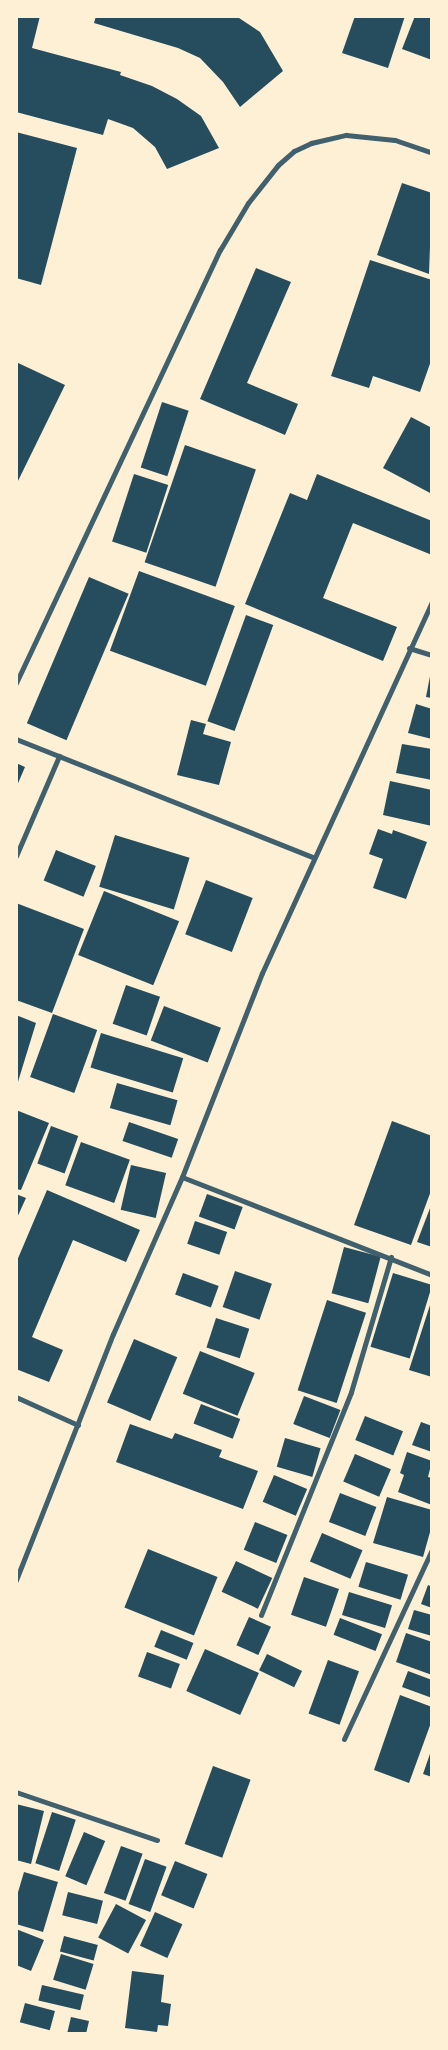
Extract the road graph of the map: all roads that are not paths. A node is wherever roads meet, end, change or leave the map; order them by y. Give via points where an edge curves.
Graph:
1 (432, 153) edge
2 (432, 602) edge
3 (409, 648) junction
4 (432, 655) edge
5 (16, 684) edge
6 (16, 739) edge
7 (59, 756) junction
8 (16, 856) edge
9 (313, 857) junction
10 (182, 1177) junction
11 (391, 1257) junction
12 (432, 1275) edge
13 (16, 1397) edge
14 (78, 1425) junction
15 (432, 1549) edge
16 (16, 1580) edge
17 (261, 1615) dead end
18 (344, 1739) dead end
19 (16, 1792) edge
20 (157, 1840) dead end

1 - 5 street via 394,140 346,135 311,143 294,151 278,165 248,203 220,250
2 - 3 street
3 - 4 street
3 - 9 street
6 - 7 street
7 - 8 street
7 - 9 street
9 - 10 street via 262,973
10 - 11 street
10 - 14 street
11 - 12 street
11 - 17 street via 351,1392
13 - 14 street
14 - 16 street
15 - 18 street
19 - 20 street

